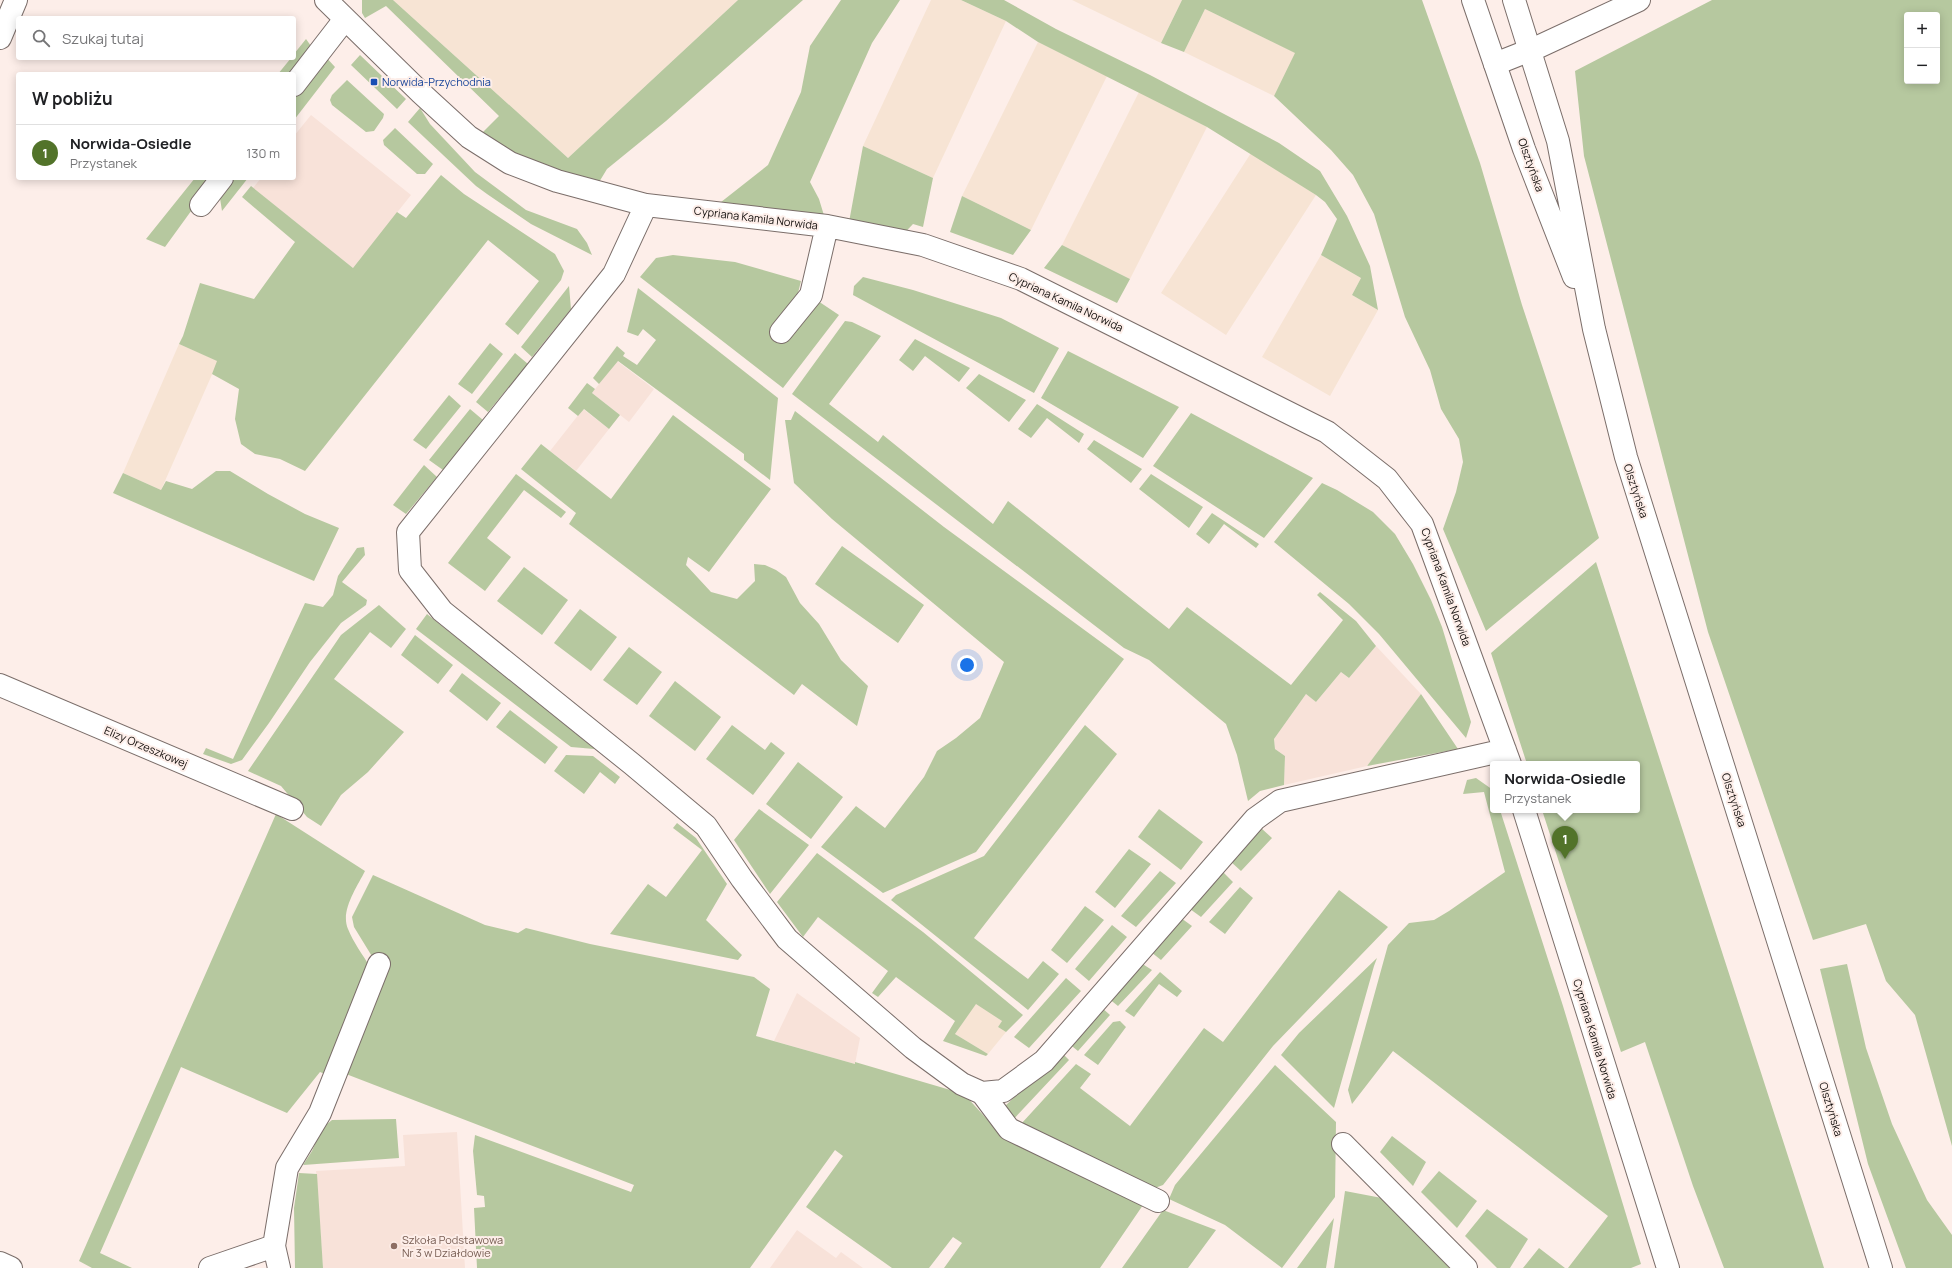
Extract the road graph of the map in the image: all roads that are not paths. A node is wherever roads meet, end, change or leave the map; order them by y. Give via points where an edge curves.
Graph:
1 (16, 0) edge
2 (326, 0) edge
3 (1473, 0) edge
4 (1514, 0) edge
5 (1639, 0) edge
6 (345, 20) junction
7 (0, 38) edge
8 (1529, 51) junction
9 (1495, 64) junction
10 (296, 82) edge
11 (220, 180) edge
12 (201, 205) dead end
13 (646, 205) junction
14 (827, 226) junction
15 (1594, 329) junction
16 (781, 332) dead end
17 (0, 685) edge
18 (1508, 757) edge
19 (292, 809) dead end
20 (1525, 813) edge
21 (379, 964) dead end
22 (982, 1092) junction
23 (1343, 1144) dead end
24 (1158, 1201) dead end
25 (274, 1246) junction
26 (0, 1263) edge
27 (11, 1268) edge
28 (210, 1268) edge
29 (279, 1268) edge
30 (1466, 1268) edge
31 (1668, 1268) edge
32 (1881, 1268) edge

1 - 7 street
2 - 6 street, Cypriana Kamila Norwida
3 - 9 street, Olsztyńska
4 - 8 street, Olsztyńska
5 - 8 street
6 - 10 street
6 - 13 street, Cypriana Kamila Norwida via 469,137 510,163 557,181
8 - 9 street
8 - 15 street, Olsztyńska via 1558,141
9 - 15 street, Olsztyńska via 1524,149
11 - 12 street
13 - 14 street, Cypriana Kamila Norwida
13 - 22 street via 614,274 408,532 410,570 442,611 706,826 787,939 913,1048 962,1084
14 - 16 street via 811,295
14 - 18 street, Cypriana Kamila Norwida via 923,245 1020,279 1327,432 1387,479 1422,524
15 - 32 street, Olsztyńska via 1626,457
17 - 19 street, Elizy Orzeszkowej
18 - 22 street via 1280,801 1255,819 1044,1061 1003,1090
20 - 31 street, Cypriana Kamila Norwida
21 - 25 street via 320,1113 287,1168
22 - 24 street via 1010,1128
23 - 30 street
25 - 28 street
25 - 29 street
26 - 27 street

